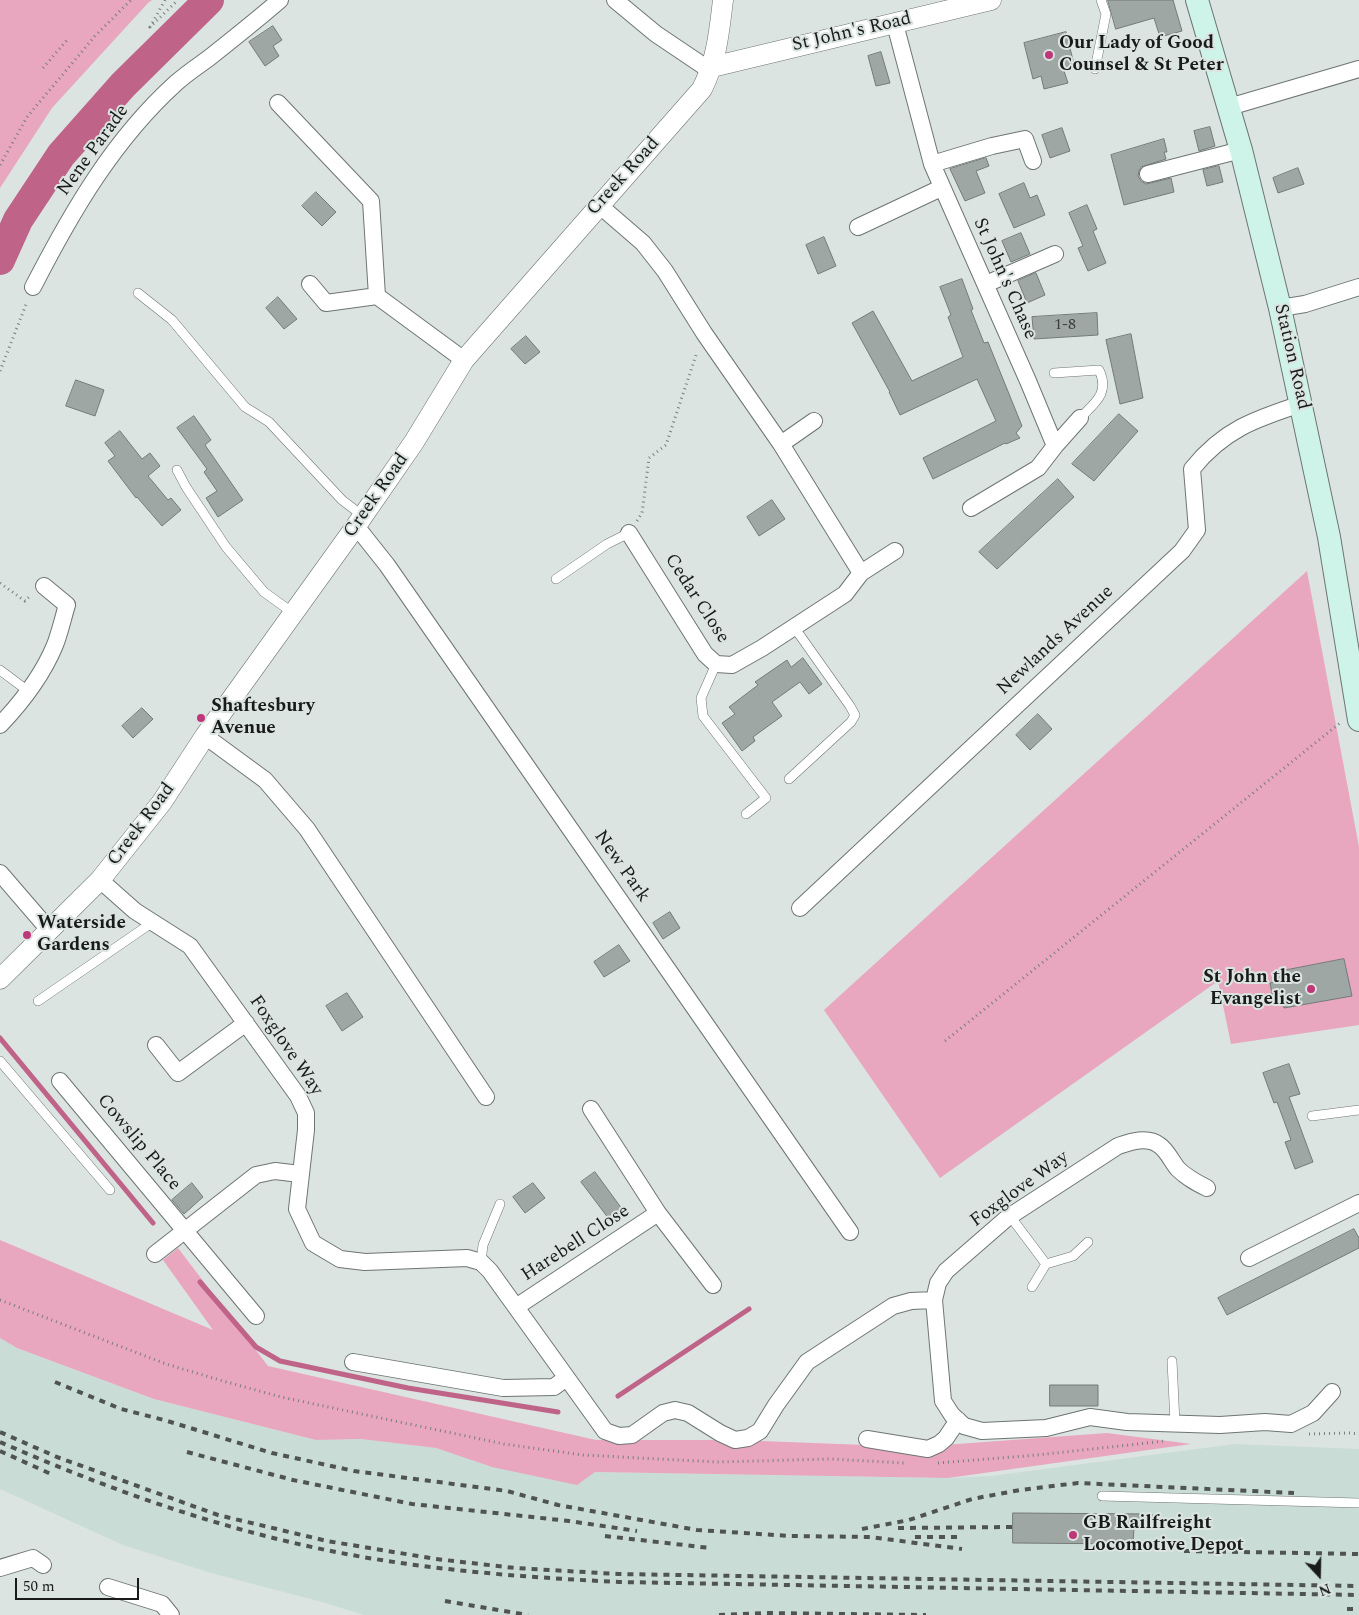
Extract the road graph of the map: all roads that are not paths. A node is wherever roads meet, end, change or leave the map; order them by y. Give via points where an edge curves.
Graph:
1 (280, 0) edge
2 (615, 0) edge
3 (722, 0) edge
4 (991, 0) edge
5 (1101, 0) edge
6 (1197, 0) edge
7 (894, 24) junction
8 (711, 69) junction
9 (1095, 69) dead end
10 (1359, 70) edge
11 (278, 103) dead end
12 (1229, 107) junction
13 (1241, 150) junction
14 (1033, 161) dead end
15 (932, 164) junction
16 (1148, 174) dead end
17 (941, 188) junction
18 (599, 205) junction
19 (858, 227) dead end
20 (1055, 254) dead end
21 (310, 284) dead end
22 (986, 284) junction
23 (33, 287) road end
24 (1359, 287) edge
25 (138, 293) dead end
26 (377, 296) junction
27 (1280, 308) junction
28 (464, 360) junction
29 (1054, 373) dead end
30 (1301, 404) junction
31 (1080, 418) joint
32 (814, 421) dead end
33 (781, 444) junction
34 (1055, 446) junction
35 (177, 470) dead end
36 (971, 508) dead end
37 (359, 521) junction
38 (629, 533) joint
39 (895, 551) dead end
40 (861, 573) junction
41 (556, 578) dead end
42 (44, 586) road end
43 (293, 613) junction
44 (794, 627) junction
45 (716, 664) junction
46 (0, 670) edge
47 (1355, 676) edge
48 (28, 691) junction
49 (1358, 716) edge
50 (0, 725) edge
51 (205, 736) junction
52 (789, 779) dead end
53 (746, 814) dead end
54 (0, 873) edge
55 (100, 880) junction
56 (800, 908) dead end
57 (153, 922) junction
58 (50, 931) junction
59 (0, 979) edge
60 (38, 1002) dead end
61 (246, 1024) junction
62 (156, 1045) dead end
63 (0, 1061) edge
64 (60, 1081) dead end
65 (486, 1097) dead end
66 (591, 1109) dead end
67 (1359, 1110) edge
68 (1312, 1116) dead end
69 (300, 1174) junction
70 (1207, 1188) dead end
71 (110, 1190) dead end
72 (1359, 1203) edge
73 (500, 1204) dead end
74 (658, 1214) junction
75 (1010, 1216) junction
76 (185, 1231) junction
77 (850, 1232) dead end
78 (1088, 1242) dead end
79 (155, 1254) dead end
80 (1249, 1258) dead end
81 (481, 1262) junction
82 (1046, 1264) junction
83 (713, 1285) dead end
84 (1032, 1287) dead end
85 (934, 1300) junction
86 (516, 1307) junction
87 (256, 1316) dead end
88 (1172, 1361) dead end
89 (353, 1362) dead end
90 (566, 1378) junction
91 (1332, 1392) dead end
92 (958, 1420) junction
93 (1176, 1423) junction
94 (867, 1438) dead end
95 (1102, 1496) dead end
96 (1359, 1503) edge
97 (43, 1565) dead end
98 (0, 1568) edge
99 (108, 1587) dead end
100 (171, 1615) edge

1 - 23 street, Nene Parade via 176,82 130,130 62,230
2 - 8 street via 656,34
3 - 8 street, Creek Road via 719,35
4 - 7 street, St John's Road
5 - 9 lane via 1106,14
6 - 12 main road, Station Road
7 - 8 street, St John's Road
7 - 15 street, St John's Chase
8 - 18 street, Creek Road via 702,89
10 - 12 street
11 - 26 street via 371,201
12 - 13 main road, Station Road
13 - 16 street
13 - 27 main road, Station Road
14 - 15 street via 1025,140
15 - 17 street, St John's Chase
17 - 19 street
17 - 22 street, St John's Chase
18 - 28 street, Creek Road
18 - 33 street via 643,243 665,271
20 - 22 street
21 - 26 street via 326,303
22 - 34 street, St John's Chase
24 - 27 street
25 - 37 lane via 172,320 245,407 269,422
26 - 28 street
27 - 30 main road, Station Road
28 - 37 street, Creek Road via 414,442
29 - 31 lane via 1099,370 1103,380 1100,398
30 - 47 main road, Station Road
30 - 56 street, Newlands Avenue via 1254,420 1206,452 1192,469 1197,530 1182,551
31 - 34 street
32 - 33 street
33 - 40 street
34 - 36 street via 1038,468
35 - 43 lane via 226,548 264,592
37 - 43 street, Creek Road
37 - 77 street, New Park via 392,574
38 - 41 lane
38 - 45 street, Cedar Close via 705,654
39 - 40 street, Cedar Close
40 - 44 street, Cedar Close via 845,594
42 - 48 street via 67,604 54,646
43 - 51 street, Creek Road
44 - 45 street, Cedar Close via 732,665
44 - 52 lane via 855,716
45 - 53 lane via 701,698 703,716 766,798
46 - 48 lane
47 - 49 main road, Station Road
48 - 50 street
51 - 55 street, Creek Road via 162,802
51 - 65 street via 265,780 307,829
54 - 58 street
55 - 57 street, Foxglove Way
55 - 58 street, Creek Road
57 - 60 lane
57 - 61 street, Foxglove Way via 190,946
58 - 59 street, Creek Road
61 - 62 street via 178,1073
61 - 69 street, Foxglove Way via 298,1096 306,1113
63 - 71 lane
64 - 76 street, Cowslip Place
66 - 74 street, Harebell Close
67 - 68 lane
69 - 76 street via 274,1172 256,1175
69 - 81 street, Foxglove Way via 297,1209 313,1243 340,1259 365,1262 467,1258
70 - 75 street, Foxglove Way via 1178,1169 1160,1145 1149,1140 1131,1142 1118,1146
72 - 80 street
73 - 81 lane
74 - 83 street, Harebell Close
74 - 86 street, Harebell Close
75 - 82 lane
75 - 85 street, Foxglove Way via 946,1271 938,1283
76 - 79 street
76 - 87 street, Cowslip Place
78 - 82 lane via 1073,1256
81 - 86 street
82 - 84 lane
85 - 90 street via 892,1306 807,1362 760,1431 748,1438 735,1440 688,1413 675,1410 663,1413 632,1435 619,1436 605,1430
85 - 92 street via 943,1402
86 - 90 street
88 - 93 lane
89 - 90 street via 503,1388 554,1387
91 - 93 street via 1313,1412 1291,1424
92 - 93 street via 964,1426 982,1431 1046,1428 1090,1417
92 - 94 street via 946,1438 928,1448
95 - 96 lane
97 - 98 street via 33,1558
99 - 100 street via 162,1604

